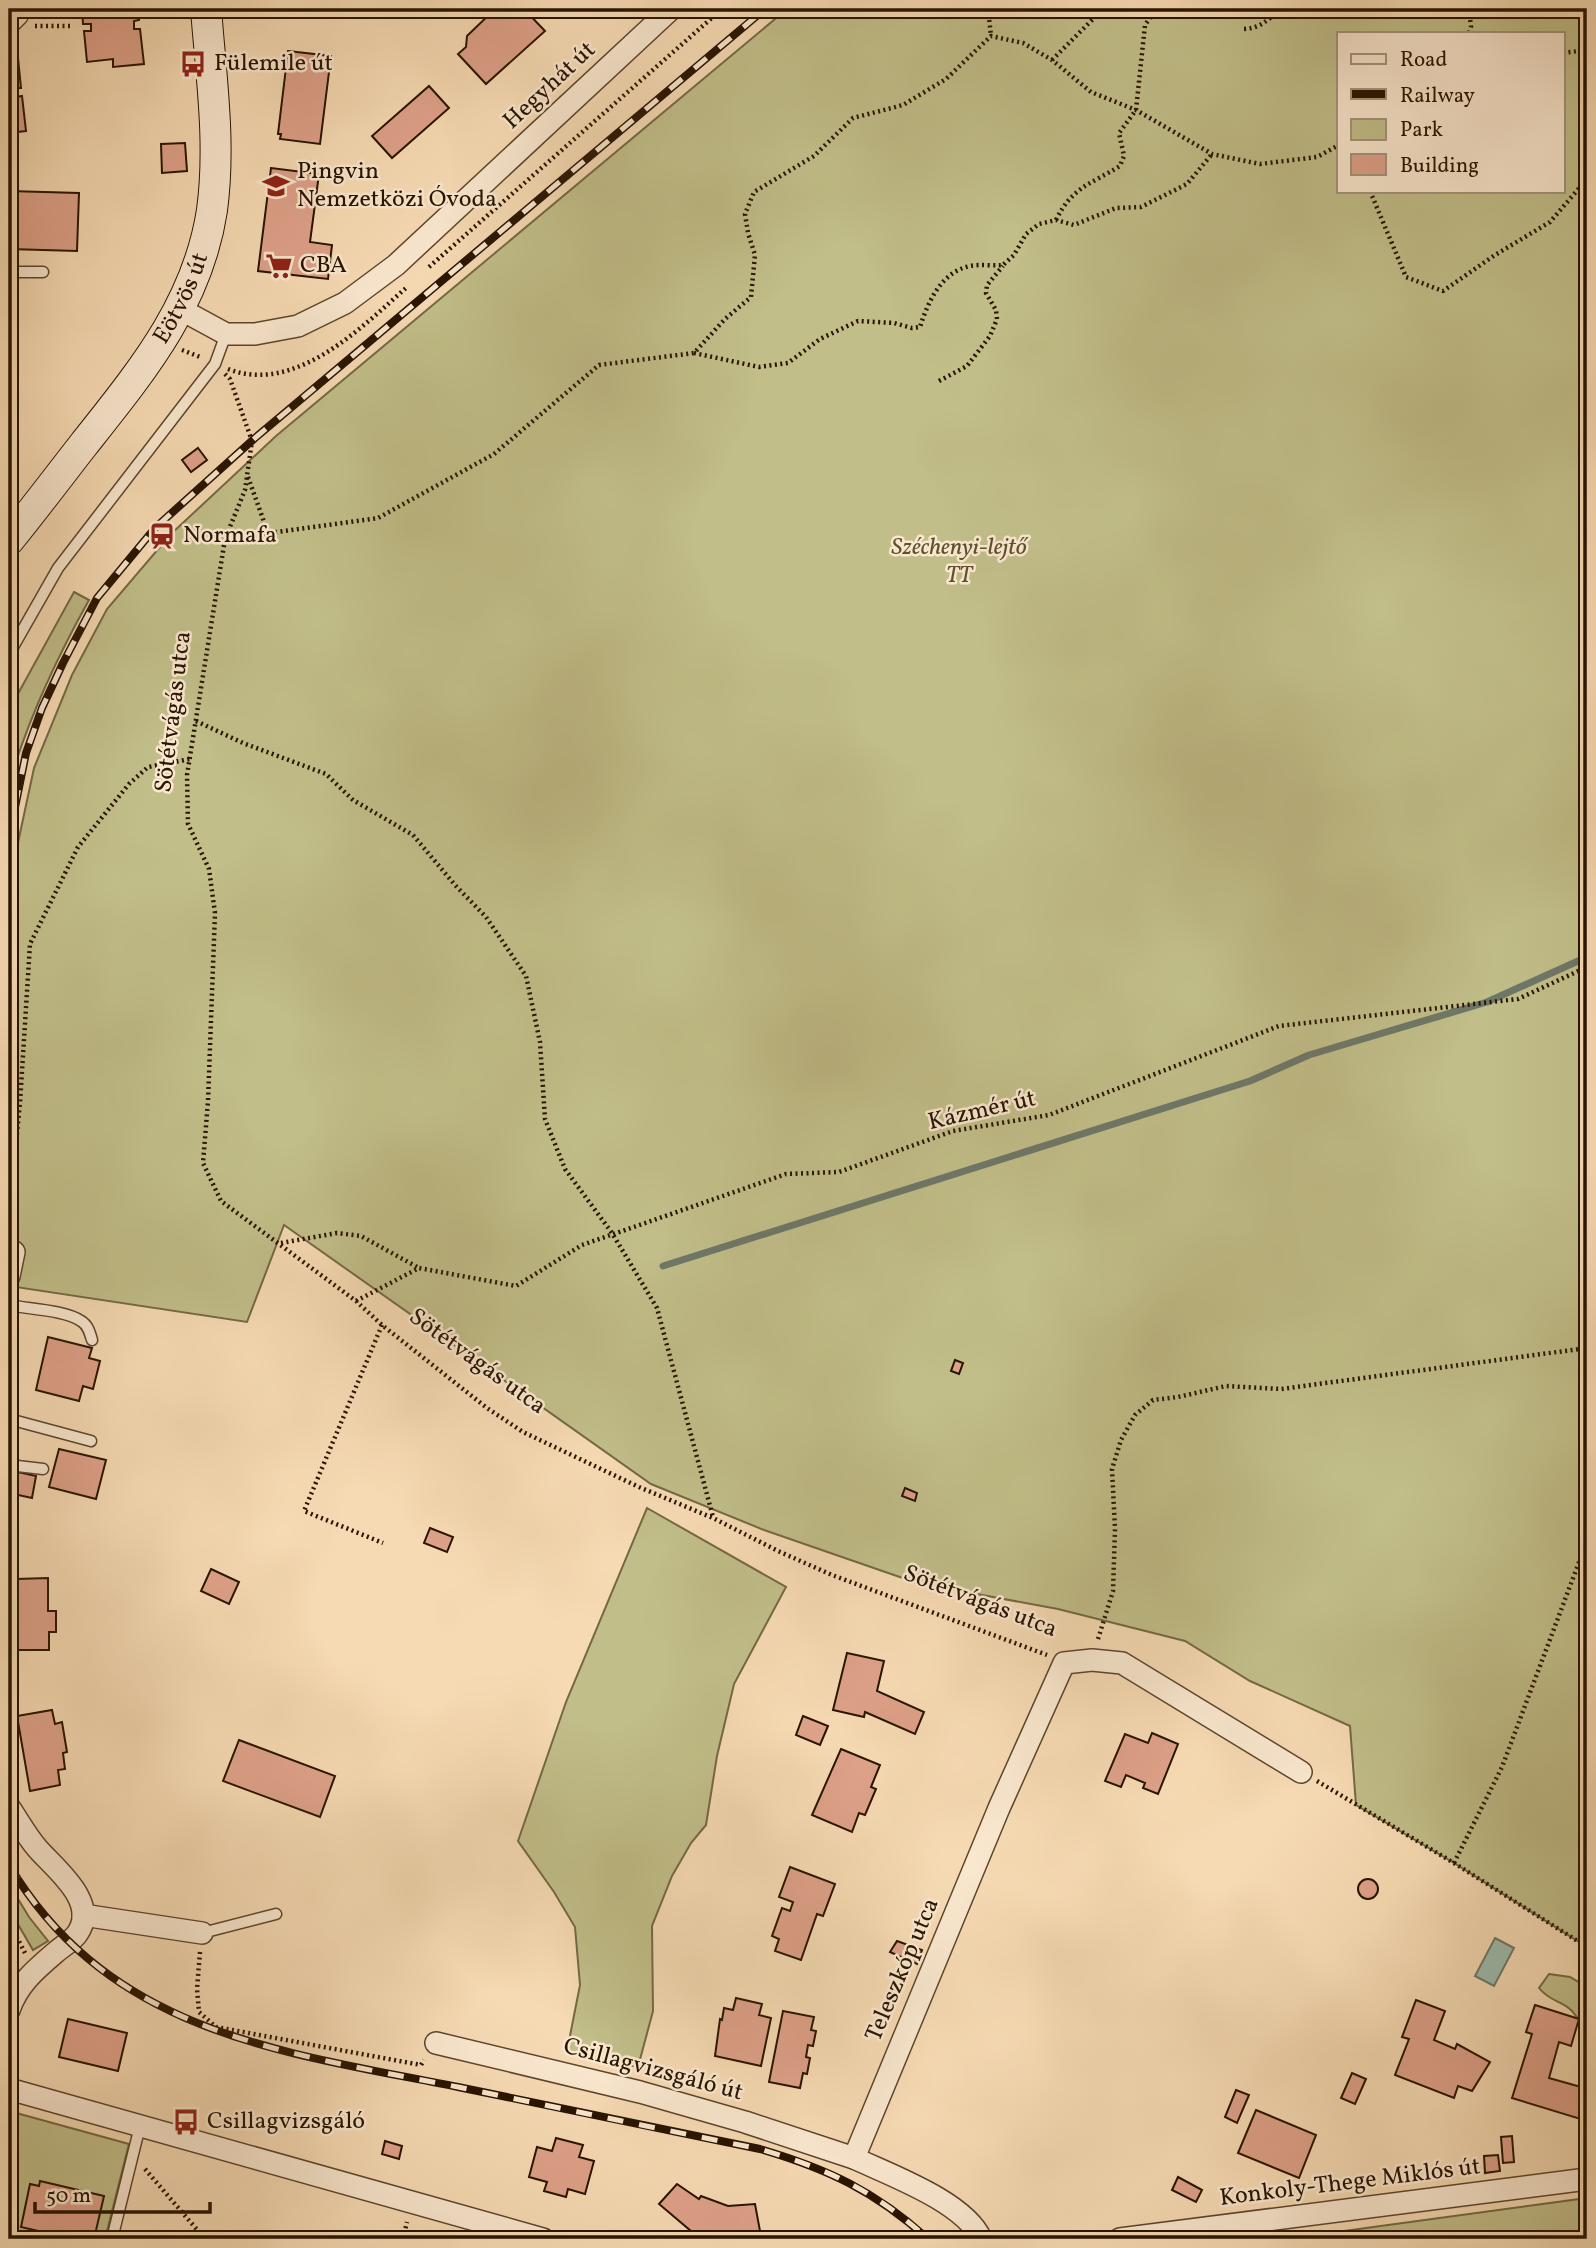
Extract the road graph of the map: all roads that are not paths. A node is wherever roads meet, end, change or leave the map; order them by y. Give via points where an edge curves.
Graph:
1 (206, 9) edge
2 (671, 9) edge
3 (22, 13) edge
4 (9, 31) edge
5 (14, 272) edge
6 (43, 272) dead end
7 (180, 309) junction
8 (226, 334) junction
9 (9, 540) edge
10 (9, 654) edge
11 (14, 1252) road end
12 (9, 1276) edge
13 (9, 1305) edge
14 (92, 1340) dead end
15 (9, 1419) edge
16 (91, 1441) dead end
17 (9, 1465) edge
18 (43, 1469) dead end
19 (1064, 1663) joint
20 (1301, 1772) road end
21 (9, 1807) edge
22 (276, 1914) dead end
23 (83, 1915) junction
24 (202, 1933) joint
25 (9, 2010) edge
26 (436, 2043) road end
27 (9, 2089) edge
28 (140, 2126) junction
29 (854, 2158) junction
30 (1587, 2179) edge
31 (1149, 2238) edge
32 (113, 2239) edge
33 (543, 2239) edge
34 (981, 2239) edge
35 (1120, 2239) edge

1 - 7 street, Eötvös út via 215,178 205,244
2 - 8 street, Hegyhát út via 374,284 298,326
3 - 4 lane
5 - 6 lane
7 - 8 street
7 - 9 street, Eötvös út via 155,353
8 - 10 lane via 215,364 58,568
11 - 12 street
13 - 14 lane via 81,1320
15 - 16 lane
17 - 18 lane
19 - 20 street, Sötétvágás utca via 1122,1663
19 - 29 street, Teleszkóp utca
21 - 23 street via 37,1848 65,1875
22 - 24 lane
23 - 24 street
23 - 25 street via 78,1933 34,1970
26 - 29 street, Csillagvizsgáló út via 640,2092
27 - 28 street
28 - 32 lane
28 - 33 street
29 - 34 street via 945,2203 965,2217
30 - 31 street, Konkoly-Thege Miklós út via 1236,2230
31 - 35 street, Konkoly-Thege Miklós út

